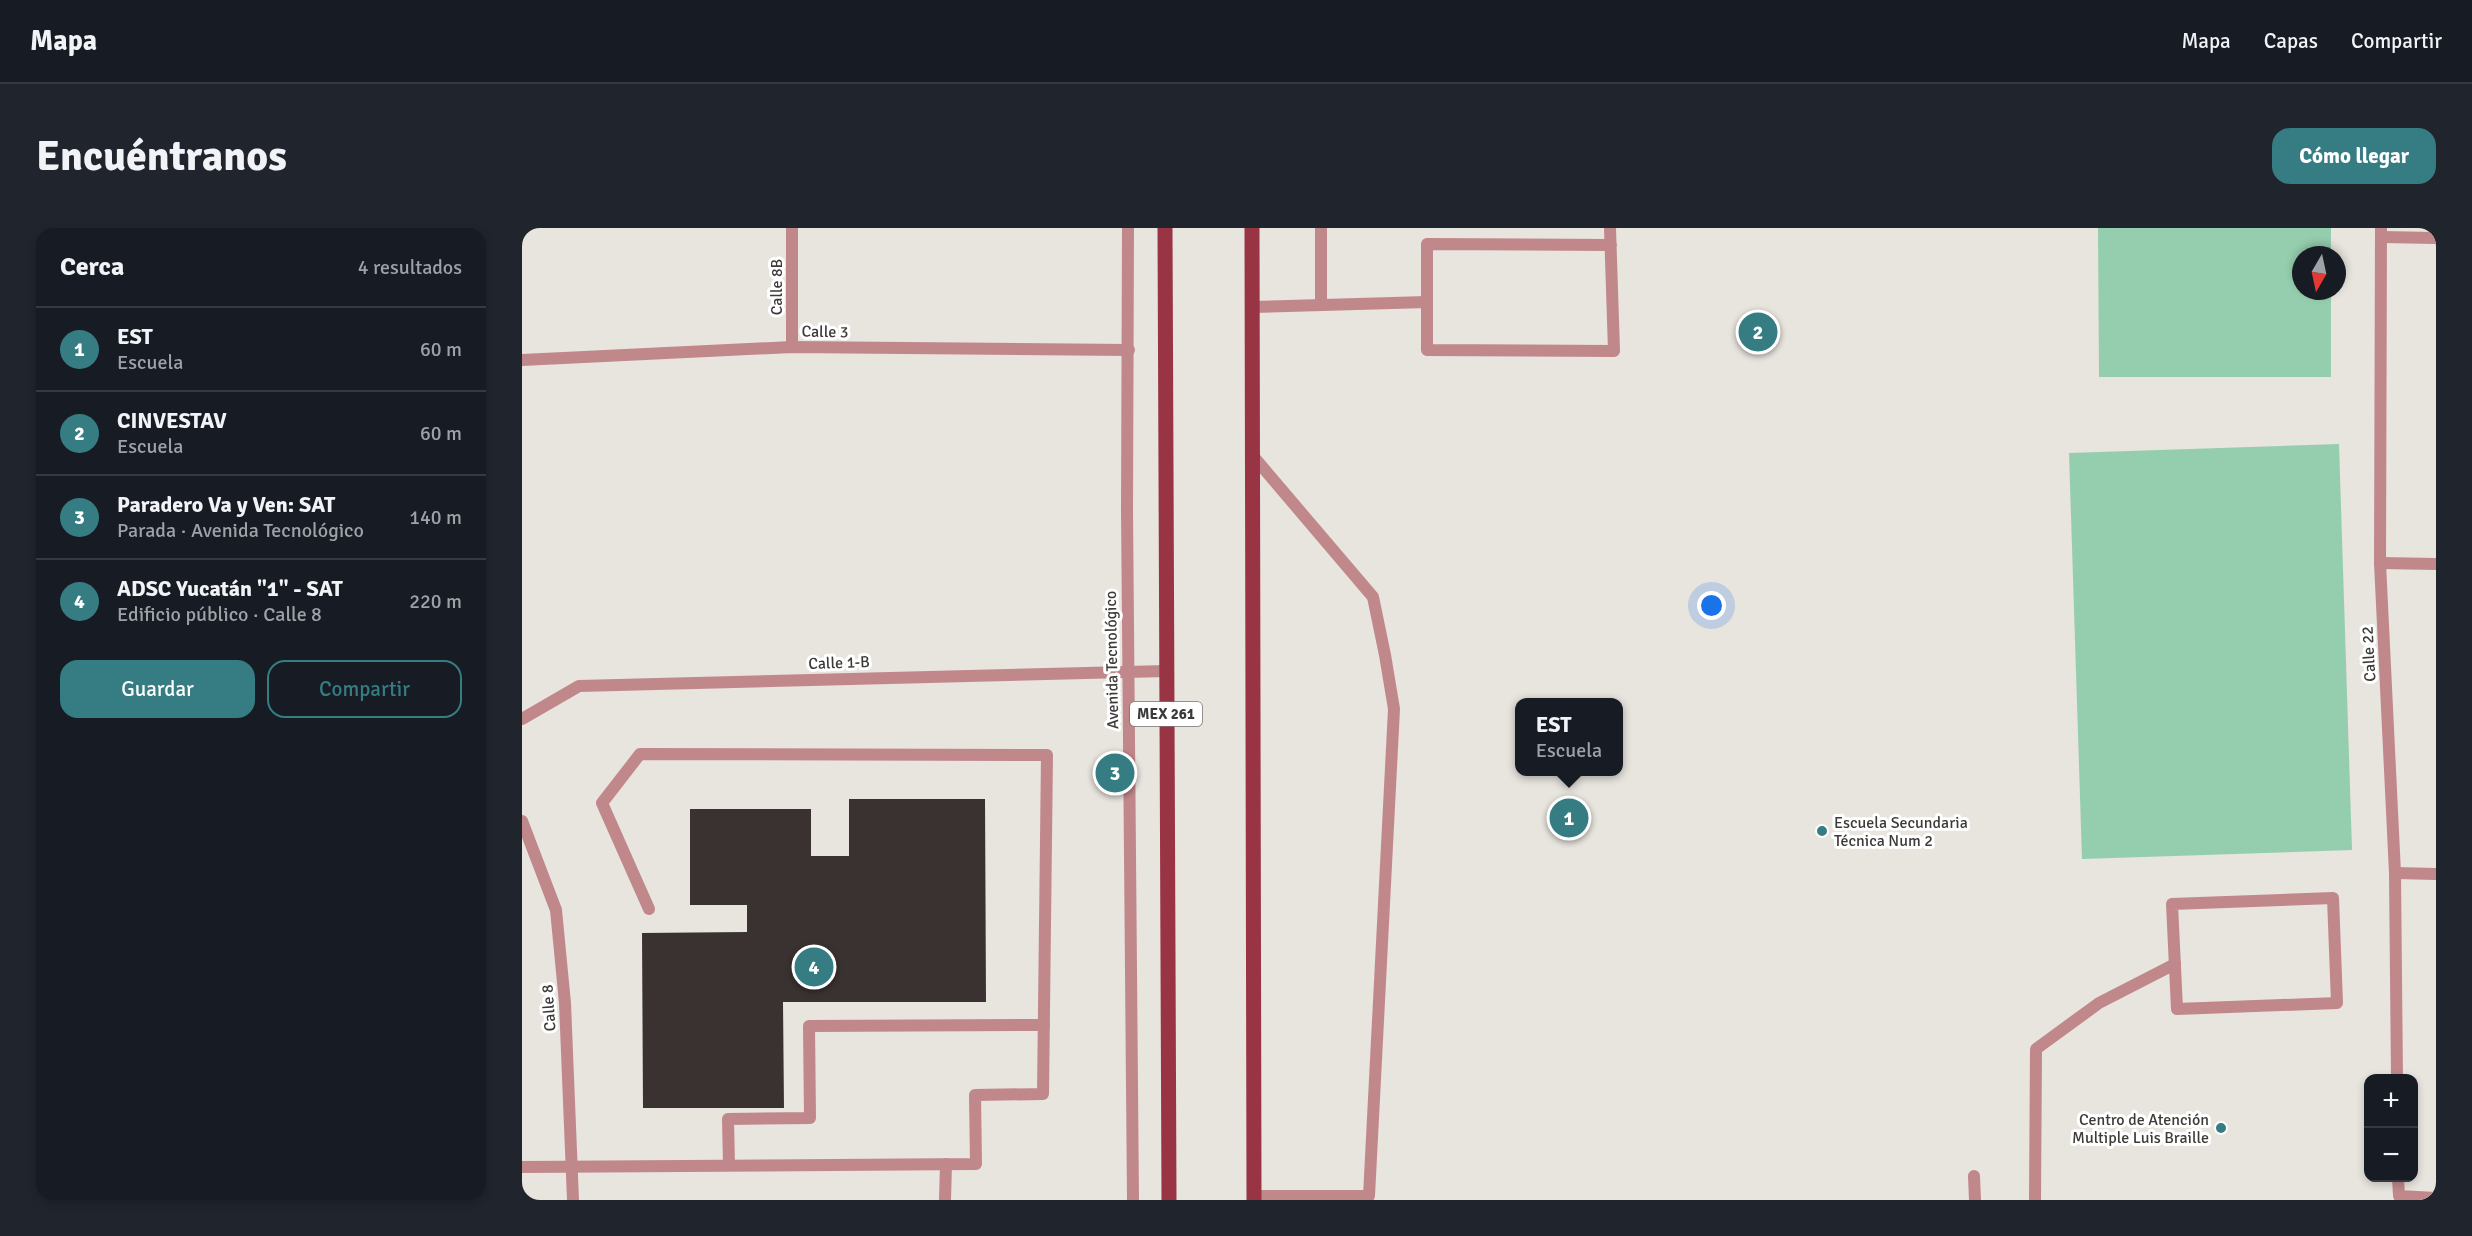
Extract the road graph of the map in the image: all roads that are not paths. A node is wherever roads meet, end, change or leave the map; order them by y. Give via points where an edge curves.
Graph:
1 (792, 228) edge
2 (1128, 228) edge
3 (1165, 228) edge
4 (1252, 228) edge
5 (1321, 228) edge
6 (1610, 228) edge
7 (2381, 232) edge
8 (2436, 238) edge
9 (1611, 245) junction
10 (1427, 302) junction
11 (1321, 305) junction
12 (1253, 307) junction
13 (792, 347) junction
14 (1129, 350) junction
15 (522, 360) edge
16 (1253, 456) junction
17 (2380, 563) junction
18 (2436, 564) edge
19 (1130, 670) junction
20 (1166, 671) junction
21 (522, 719) edge
22 (522, 821) edge
23 (2395, 873) junction
24 (2436, 874) edge
25 (649, 909) dead end
26 (2175, 964) junction
27 (1044, 1025) junction
28 (2397, 1074) edge
29 (946, 1164) junction
30 (571, 1166) junction
31 (729, 1166) junction
32 (522, 1167) edge
33 (1974, 1176) dead end
34 (2398, 1182) edge
35 (1254, 1198) edge
36 (1369, 1198) edge
37 (2436, 1198) edge
38 (573, 1200) edge
39 (945, 1200) edge
40 (1132, 1200) edge
41 (1169, 1200) edge
42 (1975, 1200) edge
43 (2035, 1200) edge

1 - 13 street, Calle 8B
2 - 14 street, Avenida Tecnológico
3 - 20 main road, MEX 261
4 - 12 main road
5 - 11 street
6 - 9 street
7 - 8 street
7 - 17 street, Calle 22
9 - 10 street via 1427,244
9 - 10 street via 1614,351 1427,350
10 - 11 street
11 - 12 street
12 - 16 main road
13 - 14 street, Calle 3
13 - 15 street, Calle 3
14 - 19 street, Avenida Tecnológico
16 - 35 main road
16 - 36 street via 1373,597 1386,655 1394,709
17 - 18 street
17 - 23 street, Calle 22
19 - 20 street, Calle 1-B
19 - 21 street, Calle 1-B via 579,686
19 - 40 street, Avenida Tecnológico
20 - 41 main road, MEX 261
22 - 30 street, Calle 8 via 556,910 565,1003
23 - 24 street
23 - 28 street, Calle 22
25 - 27 street via 602,803 640,754 1047,755
26 - 26 street via 2172,904 2333,898 2337,1003 2176,1009
26 - 43 street via 2098,1003 2036,1049
27 - 29 street via 1044,1094 975,1095 976,1164
27 - 31 street via 809,1026 810,1118 728,1119
29 - 31 street
29 - 39 street
30 - 31 street
30 - 32 street
30 - 38 street, Calle 8
33 - 42 street
34 - 37 street via 2399,1196
35 - 36 street

